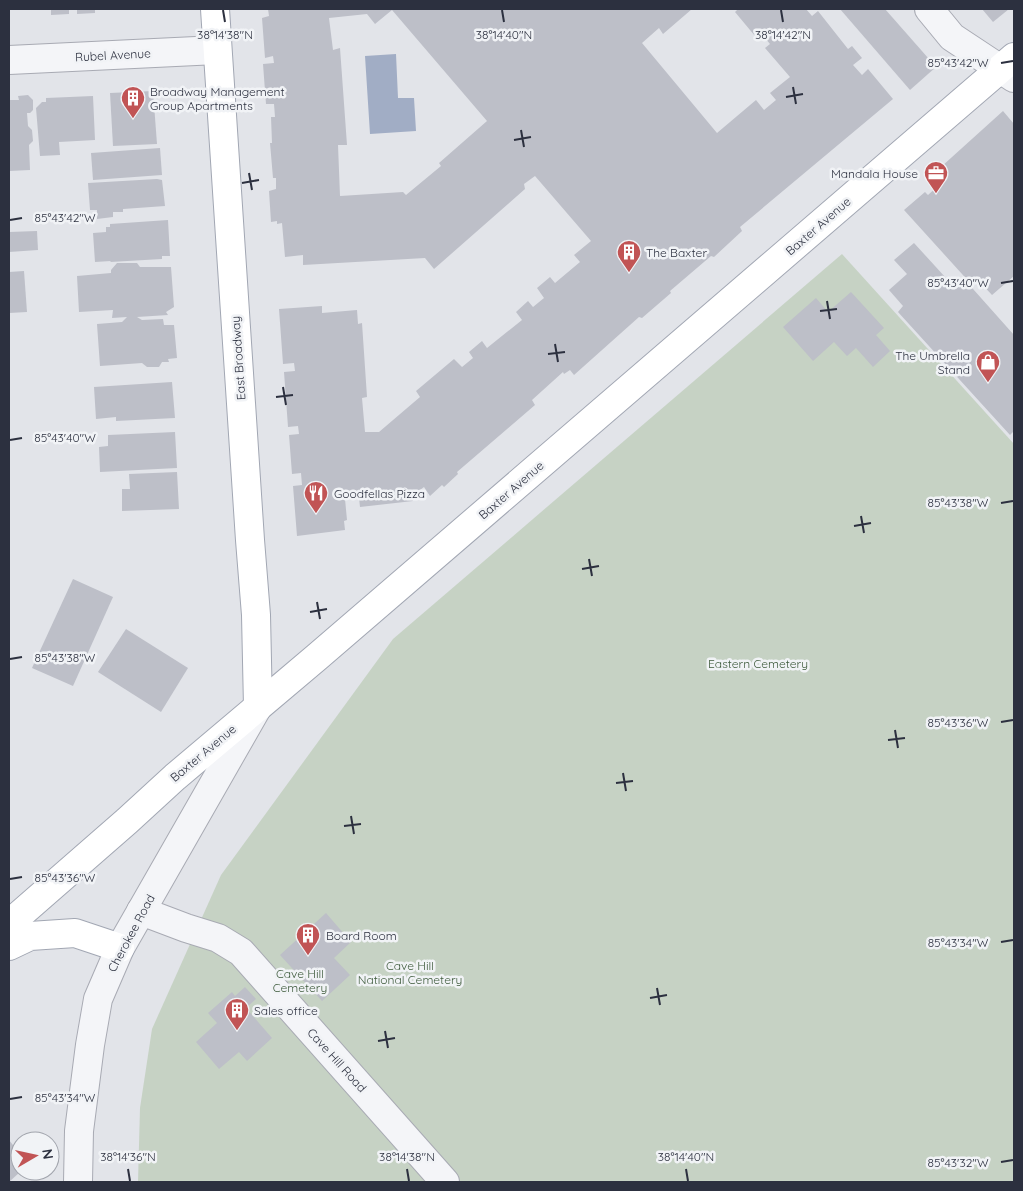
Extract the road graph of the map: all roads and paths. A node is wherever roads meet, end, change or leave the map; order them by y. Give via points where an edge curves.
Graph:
1 (215, 9) edge
2 (929, 9) edge
3 (217, 50) junction
4 (9, 60) edge
5 (1010, 68) edge
6 (258, 707) junction
7 (141, 911) junction
8 (9, 924) edge
9 (9, 946) edge
10 (120, 948) junction
11 (78, 1182) edge
12 (444, 1182) edge

1 - 3 main road, East Broadway
2 - 5 street via 952,36
3 - 4 street, Rubel Avenue
3 - 6 main road, East Broadway via 256,615
5 - 6 main road, Baxter Avenue
6 - 7 street, Cherokee Road
6 - 8 main road, Baxter Avenue
7 - 10 street, Cherokee Road
7 - 12 street, Cave Hill Road via 218,938 241,952
9 - 10 main road via 30,936 75,933
10 - 11 street, Cherokee Road via 98,999 79,1132

